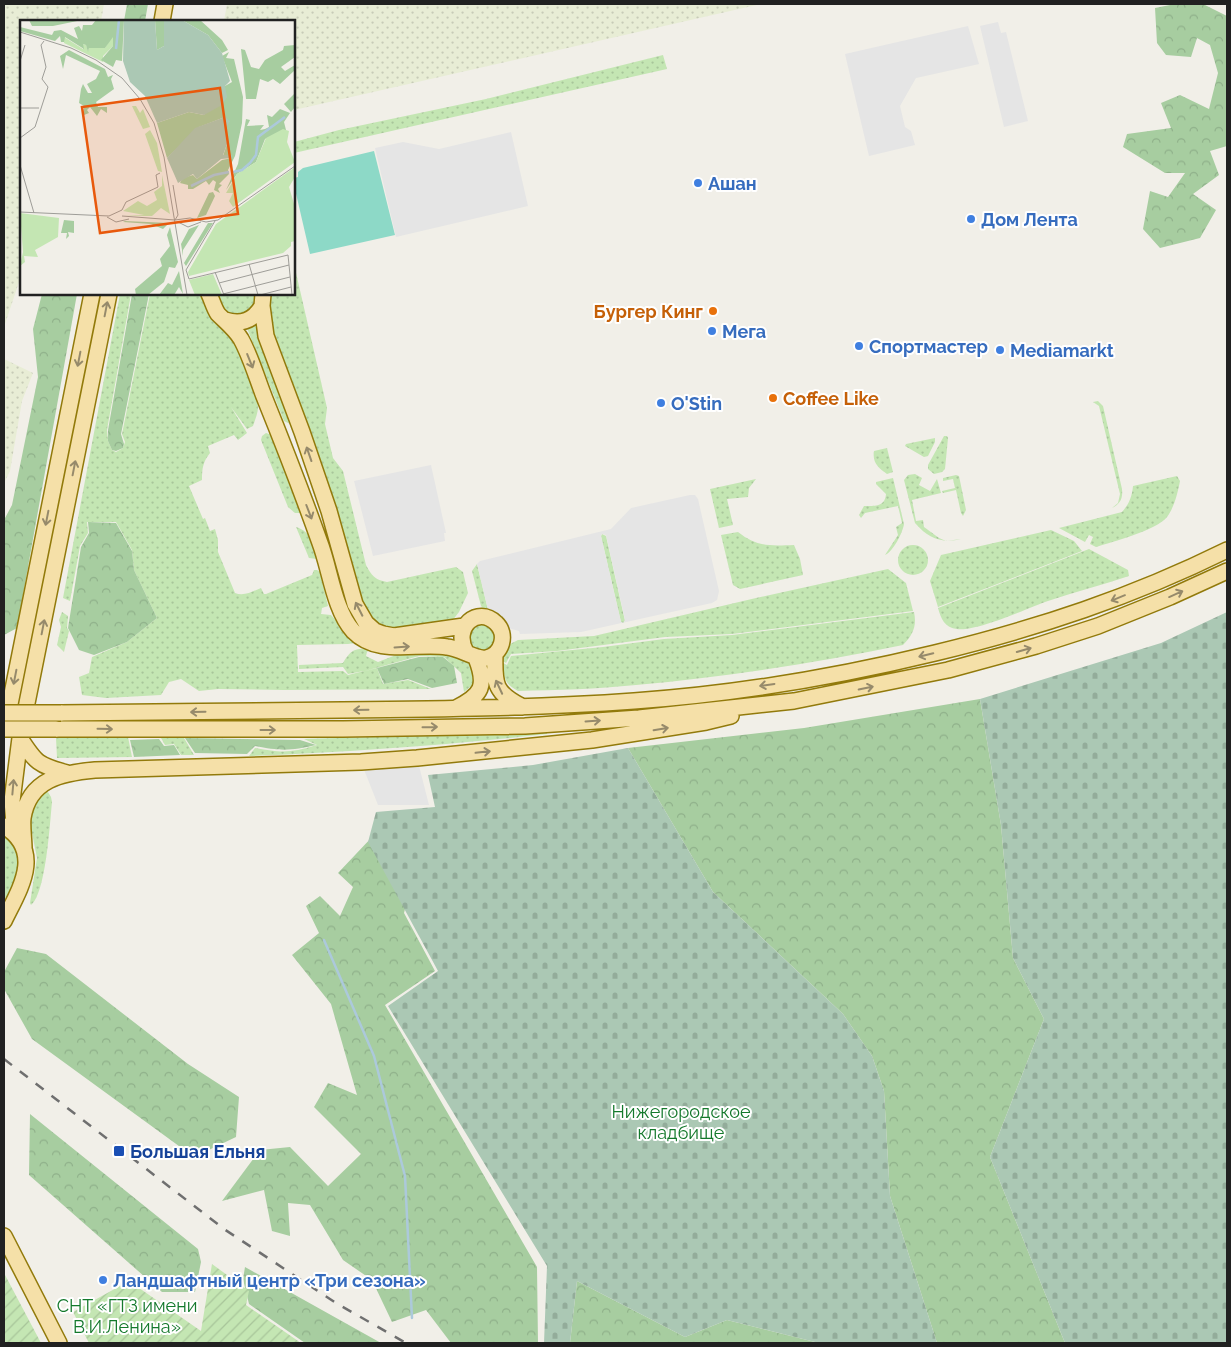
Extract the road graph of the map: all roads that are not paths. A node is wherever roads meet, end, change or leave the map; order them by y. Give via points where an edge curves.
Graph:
1 (165, 4) edge
2 (162, 20) edge
3 (92, 295) edge
4 (109, 295) edge
5 (211, 297) edge
6 (262, 300) edge
7 (225, 320) junction
8 (1227, 550) edge
9 (1227, 571) edge
10 (464, 626) junction
11 (495, 654) junction
12 (471, 655) junction
13 (794, 702) junction
14 (524, 707) junction
15 (455, 709) junction
16 (4, 712) edge
17 (4, 728) edge
18 (4, 736) edge
19 (20, 738) junction
20 (67, 773) junction
21 (10, 831) edge
22 (24, 849) junction
23 (18, 892) junction
24 (4, 905) edge
25 (4, 921) edge
26 (4, 1236) edge
27 (59, 1343) edge

1 - 2 main road
3 -> 18 main road
19 -> 4 main road
5 - 7 main road via 215,309
6 - 7 main road via 257,314 250,319 242,322
10 -> 6 main road via 394,636 375,631 366,623 356,604 329,511 266,336
7 -> 12 main road via 241,339 321,544 346,620 354,632 374,644 448,647
8 -> 14 main road via 1092,608 1031,628 902,661 724,692
13 -> 9 main road via 948,670 1036,646 1098,626
10 - 11 main road via 477,617 492,619 498,624 503,638
10 - 12 main road via 462,644
11 - 12 main road via 486,658
14 -> 11 main road via 500,692
12 - 15 main road via 482,672 482,683 471,700
17 -> 13 main road, bridge via 525,726
20 -> 13 main road via 417,758 592,740 706,722
14 - 15 main road
15 -> 16 main road, bridge
19 - 20 main road via 34,759 48,768
21 -> 19 main road
20 - 22 main road via 45,782 35,790 27,804 23,818
21 - 22 main road
22 - 23 main road via 27,865
23 - 24 main road
23 - 25 main road
26 - 27 main road

